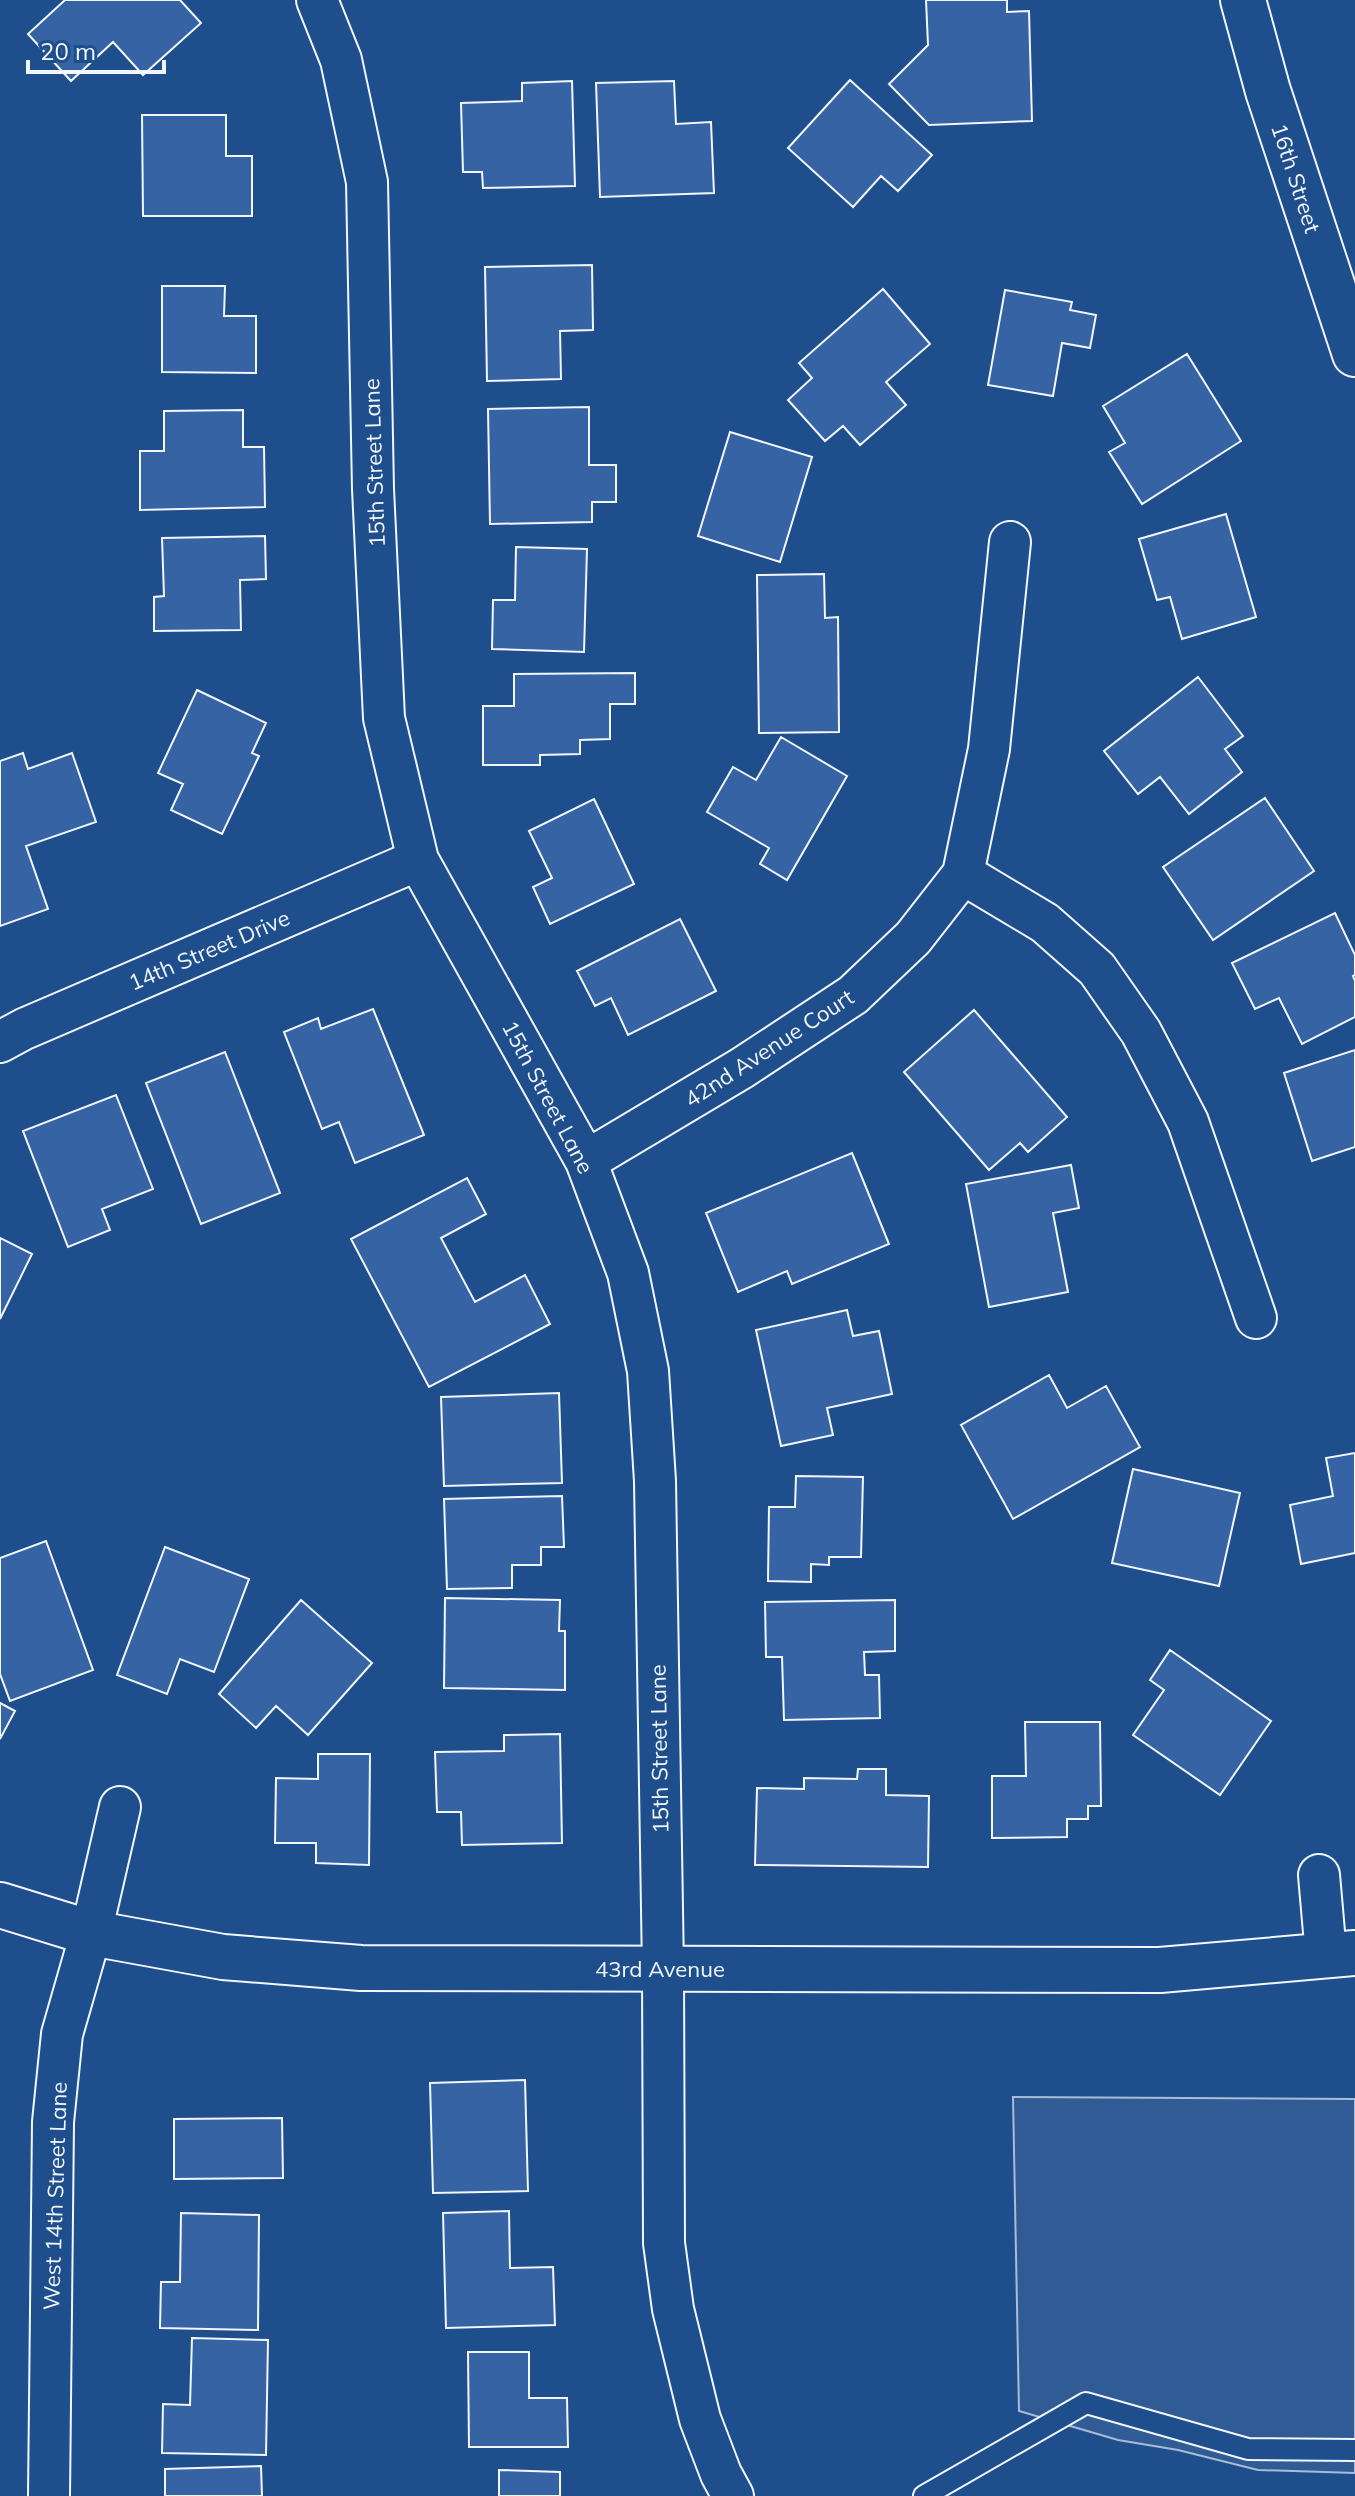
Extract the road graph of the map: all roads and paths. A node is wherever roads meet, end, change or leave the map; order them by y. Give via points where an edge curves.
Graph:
1 (317, 0) edge
2 (1243, 0) edge
3 (1355, 354) edge
4 (1010, 542) dead end
5 (418, 860) junction
6 (963, 874) junction
7 (0, 1042) edge
8 (586, 1161) junction
9 (1256, 1318) dead end
10 (120, 1807) dead end
11 (1319, 1875) dead end
12 (0, 1905) edge
13 (91, 1933) junction
14 (1341, 1954) edge
15 (663, 1970) junction
16 (1355, 2450) edge
17 (49, 2496) edge
18 (733, 2496) edge
19 (924, 2496) edge

1 - 5 street, 15th Street Lane via 341,60 367,182 384,718
2 - 3 street, 16th Street
4 - 6 street, 42nd Avenue Court via 989,749
5 - 7 street, 14th Street Drive
5 - 8 street, 15th Street Lane
6 - 8 street, 42nd Avenue Court via 913,938 853,995
6 - 9 street via 1045,923 1097,969 1141,1032 1188,1122
8 - 15 street, 15th Street Lane via 628,1273 648,1371 655,1481
10 - 13 street, West 14th Street Lane
11 - 14 street, 43rd Avenue
12 - 13 street, 43rd Avenue
13 - 15 street, 43rd Avenue via 223,1957 361,1968
13 - 17 street, West 14th Street Lane via 62,2034 53,2122
14 - 15 street, 43rd Avenue via 1160,1970
15 - 18 street, 15th Street Lane via 664,2243 673,2309 700,2419
16 - 19 lane via 1248,2449 1086,2403

